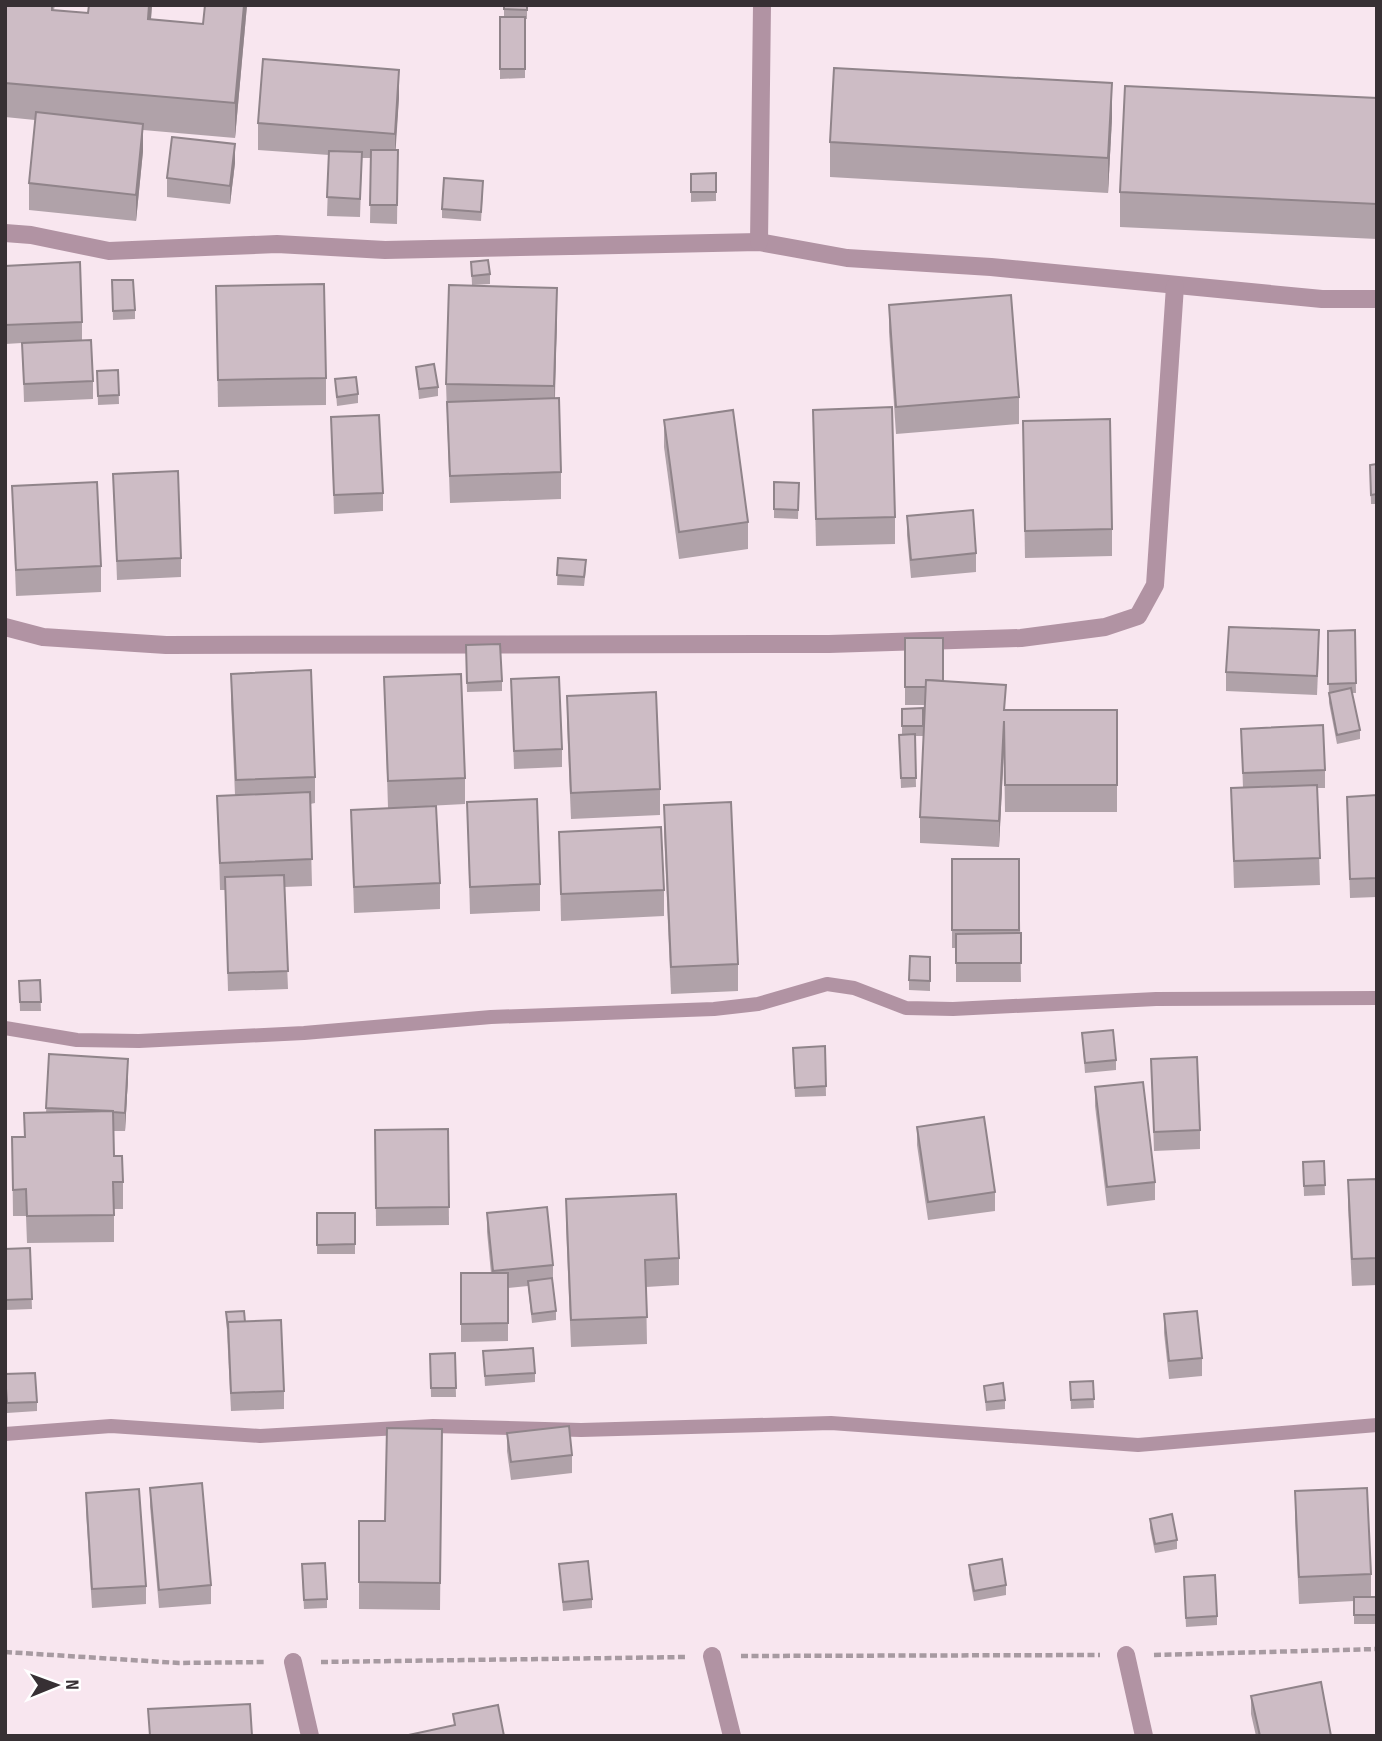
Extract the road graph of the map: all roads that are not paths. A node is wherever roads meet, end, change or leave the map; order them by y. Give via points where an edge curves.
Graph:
1 (762, 5) edge
2 (5, 233) edge
3 (759, 242) junction
4 (1175, 286) junction
5 (1377, 299) edge
6 (5, 627) edge
7 (1377, 998) edge
8 (5, 1027) edge
9 (1377, 1425) edge
10 (5, 1434) edge
11 (1126, 1655) road end
12 (712, 1656) road end
13 (293, 1662) road end
14 (310, 1736) edge
15 (732, 1736) edge
16 (1144, 1736) edge

1 - 3 street
2 - 3 street via 109,251 277,244 385,250
3 - 4 street via 846,258
4 - 5 street via 1322,299
4 - 6 street via 1156,585 1138,616 1105,627 1021,638 829,643 166,645 43,637
7 - 8 lane via 1156,999 918,1009 890,1004 855,988 827,984 758,1004 714,1009 418,1022 304,1033 77,1040
9 - 10 lane via 1138,1445 831,1423 581,1430 433,1426 260,1436 111,1426
11 - 16 street
12 - 15 street
13 - 14 street

